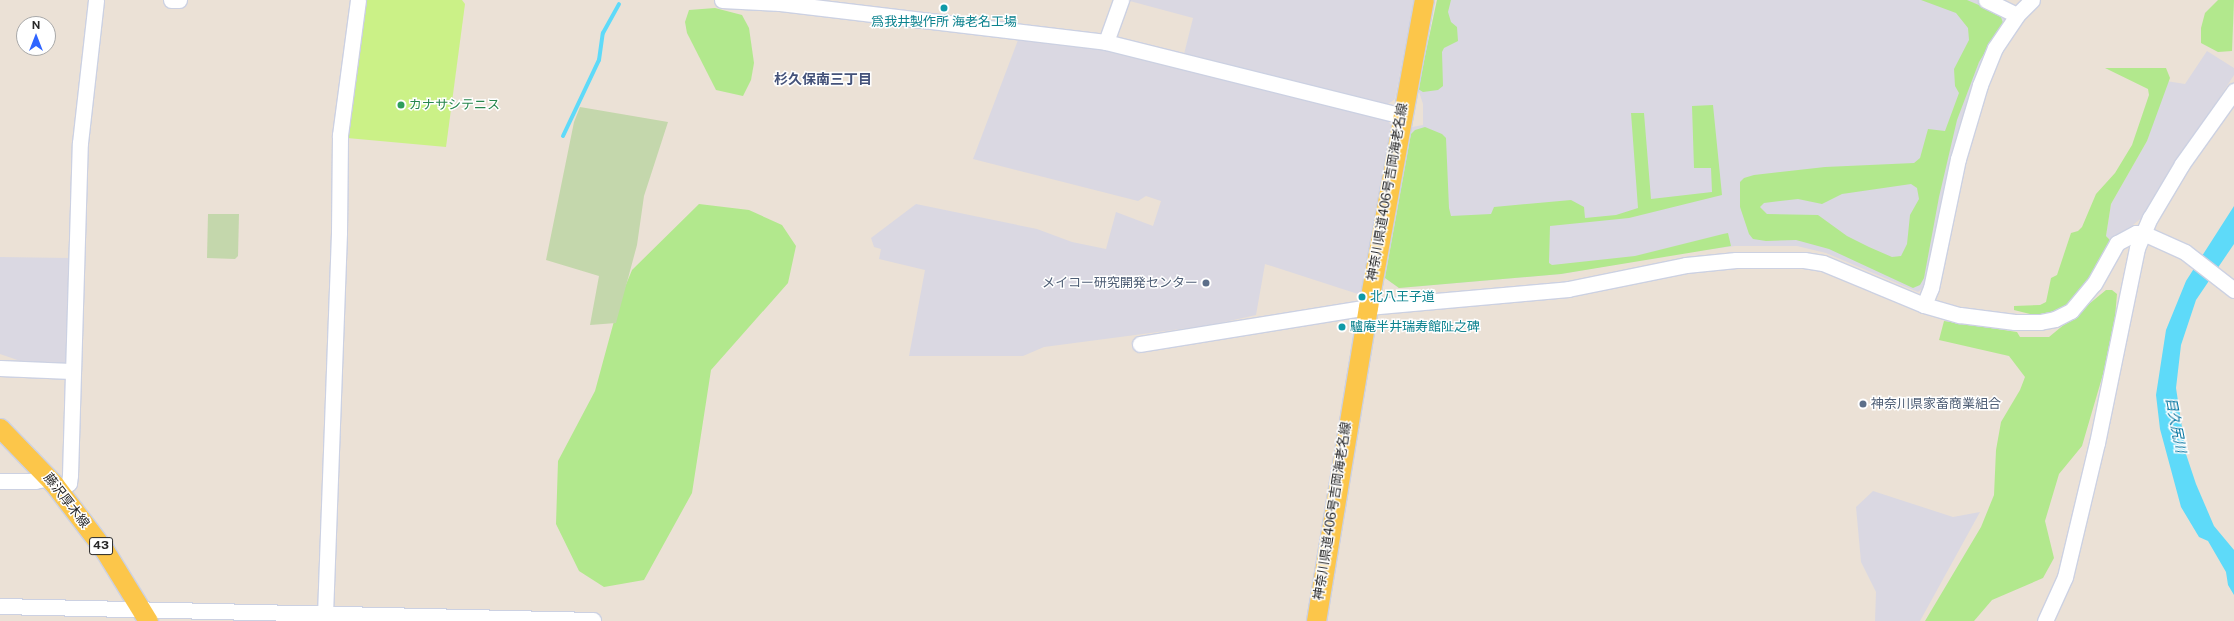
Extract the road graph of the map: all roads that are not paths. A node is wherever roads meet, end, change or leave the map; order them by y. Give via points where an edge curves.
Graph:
1 (96, 0) edge
2 (171, 0) edge
3 (179, 0) edge
4 (358, 0) edge
5 (722, 0) edge
6 (1121, 0) edge
7 (1424, 0) edge
8 (1986, 0) edge
9 (2032, 0) edge
10 (757, 1) edge
11 (2017, 15) junction
12 (1106, 42) junction
13 (2234, 91) edge
14 (1402, 116) junction
15 (2143, 233) junction
16 (2234, 289) edge
17 (1924, 305) junction
18 (1368, 307) junction
19 (1140, 344) dead end
20 (0, 368) edge
21 (71, 371) junction
22 (0, 428) edge
23 (0, 481) edge
24 (59, 484) junction
25 (0, 606) edge
26 (92, 615) edge
27 (325, 615) junction
28 (145, 616) edge
29 (593, 620) dead end
30 (1316, 621) edge
31 (2045, 621) edge

1 - 21 street via 80,143
2 - 3 street
4 - 27 street via 340,135 339,232
5 - 10 street
6 - 12 street
7 - 14 main road, 神奈川県道406号吉岡海老名線
8 - 11 street
9 - 11 street
10 - 12 street
11 - 17 street via 1995,48 1980,85 1958,159 1931,288
12 - 14 street
13 - 15 street via 2182,164
14 - 18 main road, 神奈川県道406号吉岡海老名線
15 - 16 street via 2192,256
15 - 17 street via 2136,233 2117,243 2094,284 2071,311 2055,319 2015,322 1960,315
15 - 31 street via 2137,248 2097,443 2065,578
17 - 18 street via 1823,263 1804,260 1736,260 1686,265 1568,289
18 - 19 street
18 - 30 main road, 神奈川県道406号吉岡海老名線
20 - 21 street
21 - 24 street
22 - 24 main road, 藤沢厚木線 / 43
23 - 24 street
24 - 28 main road, 藤沢厚木線 / 43
25 - 26 street
26 - 28 street
27 - 28 street
27 - 29 street

